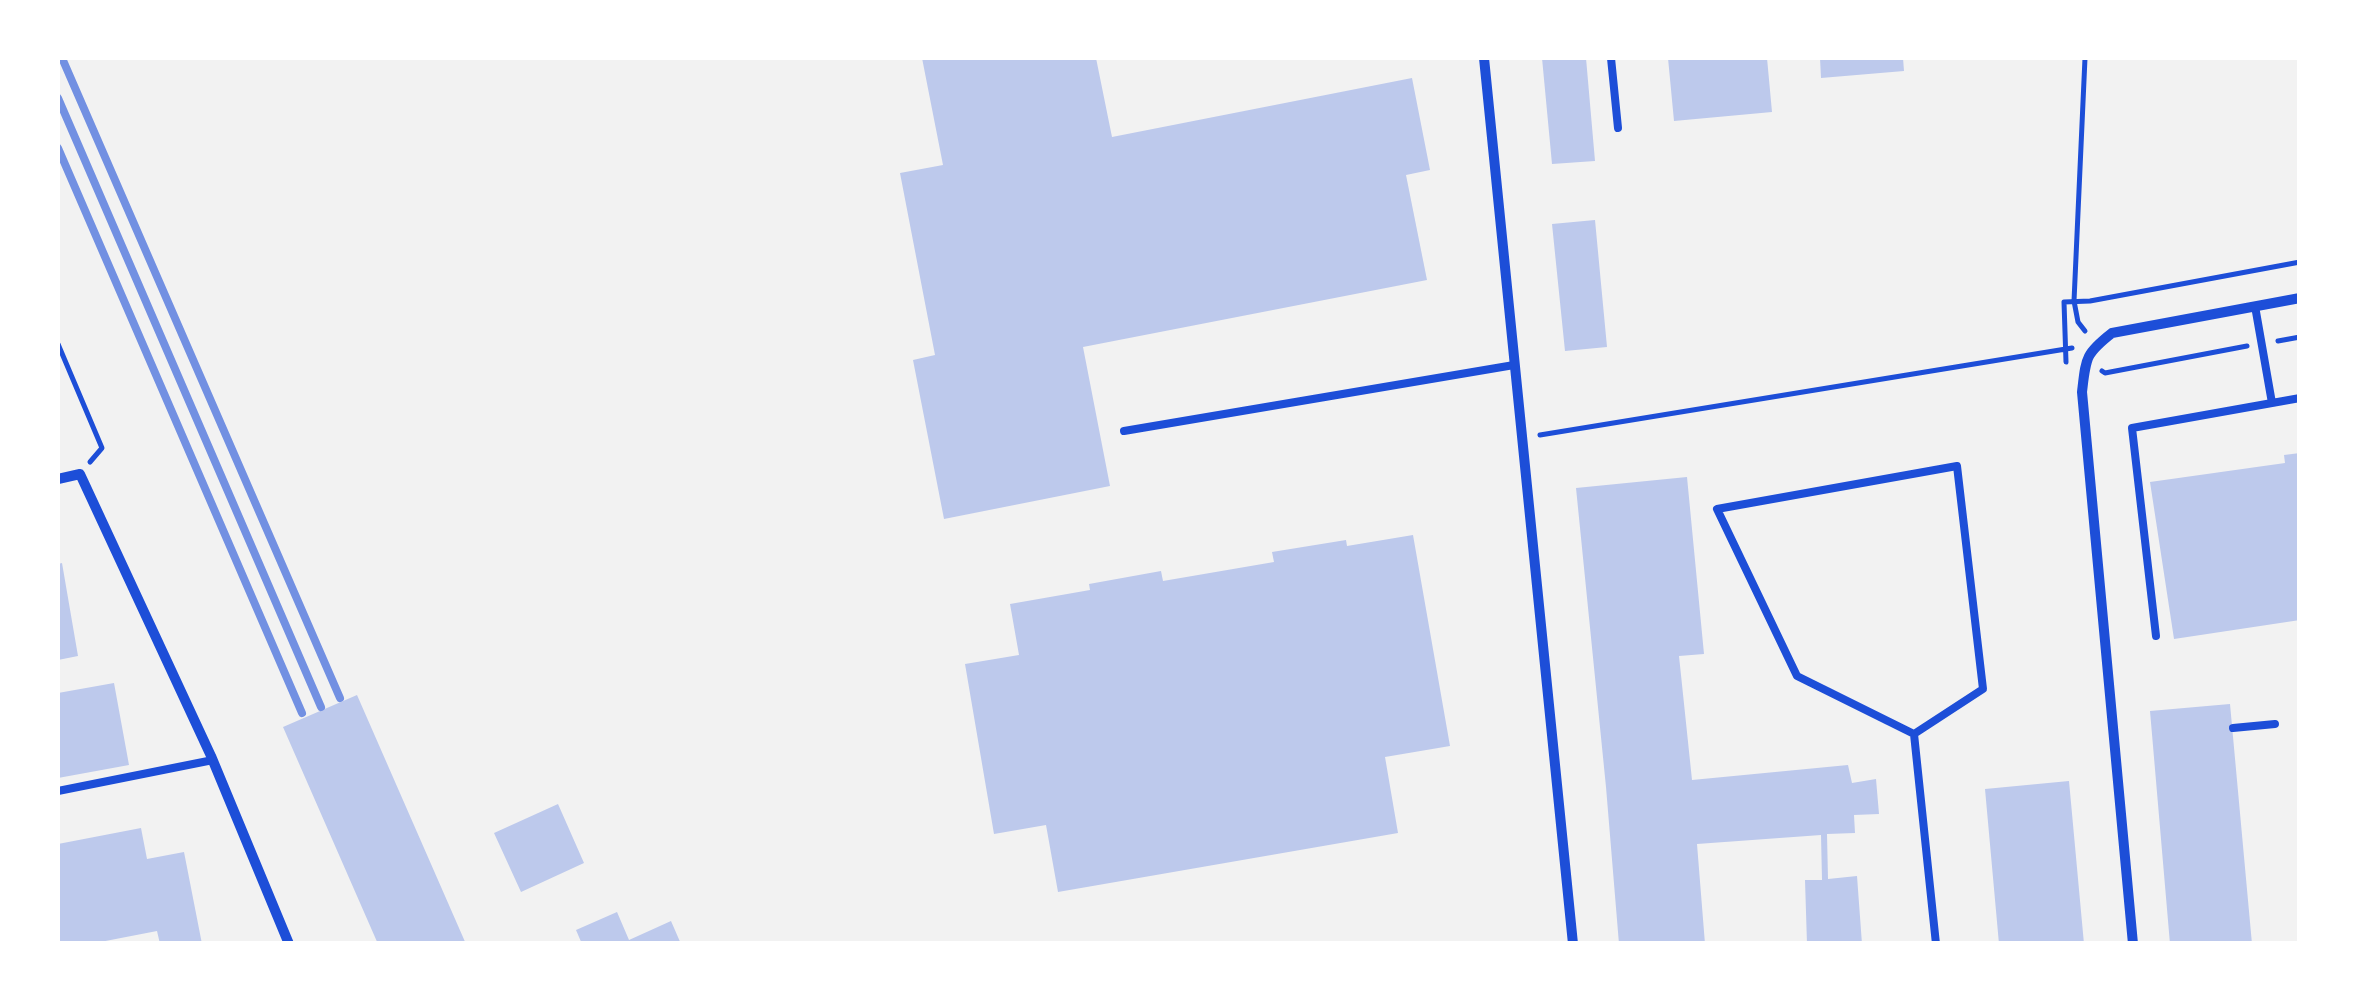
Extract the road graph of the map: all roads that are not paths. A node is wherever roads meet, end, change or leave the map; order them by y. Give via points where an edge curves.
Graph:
1 (1484, 58) edge
2 (1612, 58) edge
3 (1618, 128) dead end
4 (2300, 298) edge
5 (2255, 306) junction
6 (1514, 366) junction
7 (2300, 398) edge
8 (2272, 403) junction
9 (1124, 431) dead end
10 (58, 478) edge
11 (2156, 636) dead end
12 (2275, 724) dead end
13 (2233, 728) dead end
14 (1914, 734) junction
15 (213, 760) junction
16 (58, 792) edge
17 (289, 944) edge
18 (1572, 944) edge
19 (1936, 944) edge
20 (2133, 944) edge

1 - 6 street
2 - 3 lane
4 - 5 street
5 - 8 lane
5 - 20 street via 2112,332 2086,358 2082,392
6 - 9 lane
6 - 18 street
7 - 8 lane
8 - 11 lane via 2132,428
10 - 15 street via 80,474
12 - 13 lane
14 - 14 lane via 1983,689 1958,466 1717,509 1797,676
14 - 19 lane
15 - 16 lane
15 - 17 street

